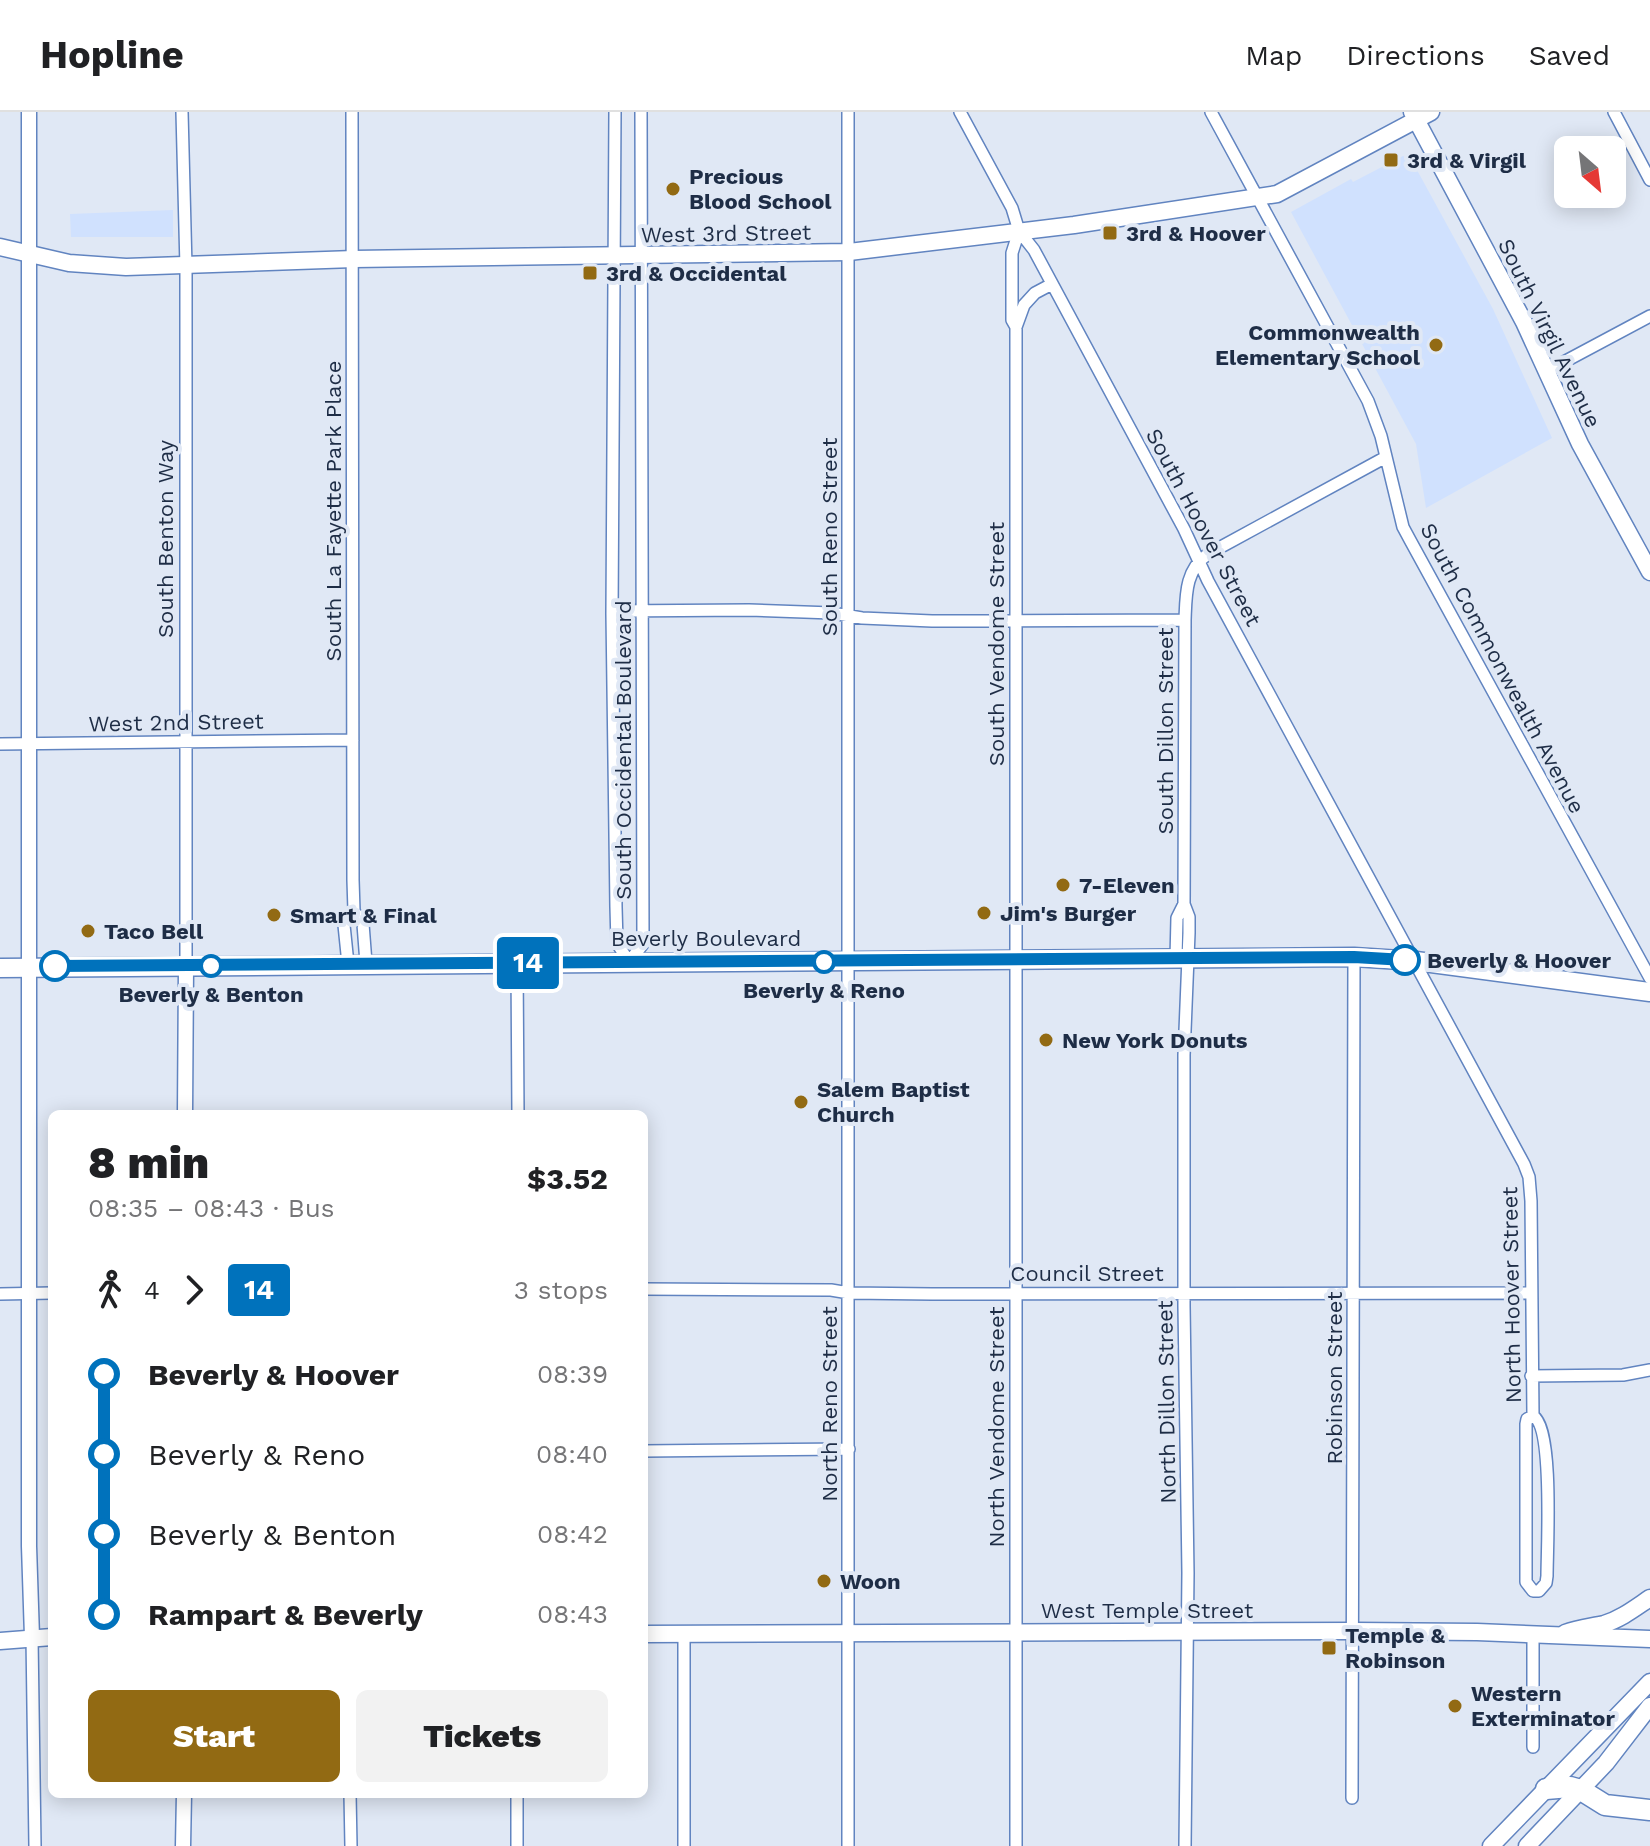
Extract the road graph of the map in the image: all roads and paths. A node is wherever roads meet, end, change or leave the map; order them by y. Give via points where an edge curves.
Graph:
1 (29, 112) edge
2 (182, 112) edge
3 (352, 112) edge
4 (615, 112) edge
5 (641, 112) edge
6 (848, 112) edge
7 (960, 112) edge
8 (1211, 112) edge
9 (1614, 112) edge
10 (1420, 115) edge
11 (1650, 180) edge
12 (1258, 198) junction
13 (1019, 231) junction
14 (0, 247) edge
15 (849, 252) junction
16 (27, 254) junction
17 (614, 256) junction
18 (642, 257) junction
19 (354, 259) junction
20 (186, 267) junction
21 (1052, 284) junction
22 (1650, 316) edge
23 (1016, 327) junction
24 (1547, 371) junction
25 (1386, 457) junction
26 (1198, 561) junction
27 (1650, 572) edge
28 (612, 611) junction
29 (643, 612) junction
30 (849, 616) junction
31 (1016, 620) junction
32 (1185, 620) junction
33 (353, 740) junction
34 (186, 742) junction
35 (0, 744) edge
36 (30, 745) junction
37 (354, 911) junction
38 (1354, 957) junction
39 (1182, 958) junction
40 (1017, 960) junction
41 (1416, 961) junction
42 (629, 962) junction
43 (847, 962) junction
44 (517, 963) junction
45 (357, 964) junction
46 (30, 966) junction
47 (186, 967) junction
48 (0, 968) edge
49 (1650, 978) edge
50 (1650, 992) edge
51 (185, 1110) edge
52 (518, 1110) edge
53 (648, 1289) edge
54 (48, 1293) edge
55 (849, 1293) junction
56 (1185, 1293) junction
57 (1353, 1293) junction
58 (1530, 1293) junction
59 (0, 1294) edge
60 (30, 1294) junction
61 (1016, 1294) junction
62 (1650, 1370) edge
63 (1531, 1376) junction
64 (1533, 1416) junction
65 (849, 1449) junction
66 (648, 1451) edge
67 (1650, 1598) edge
68 (1354, 1631) junction
69 (849, 1633) junction
70 (1017, 1633) junction
71 (1187, 1633) junction
72 (648, 1634) edge
73 (684, 1634) junction
74 (1533, 1634) junction
75 (1560, 1635) junction
76 (32, 1637) junction
77 (48, 1637) edge
78 (1646, 1639) edge
79 (0, 1641) edge
80 (1650, 1682) edge
81 (1650, 1706) edge
82 (1533, 1747) dead end
83 (1546, 1789) junction
84 (1581, 1790) junction
85 (184, 1798) edge
86 (350, 1798) edge
87 (517, 1798) edge
88 (1352, 1798) dead end
89 (1650, 1810) edge
90 (35, 1846) edge
91 (183, 1846) edge
92 (351, 1846) edge
93 (517, 1846) edge
94 (684, 1846) edge
95 (848, 1846) edge
96 (1016, 1846) edge
97 (1185, 1846) edge
98 (1491, 1846) edge
99 (1527, 1846) edge

1 - 16 street
2 - 20 street, South Benton Way
3 - 19 street, South La Fayette Park Place
4 - 17 street, South Occidental Boulevard
5 - 18 street, South Occidental Boulevard
6 - 15 street, South Reno Street
7 - 13 street, South Hoover Street
8 - 12 street, South Commonwealth Avenue
9 - 11 street
10 - 12 main road, West 3rd Street via 1277,194
10 - 24 main road, South Virgil Avenue
12 - 13 main road, West 3rd Street
12 - 25 street, South Commonwealth Avenue via 1368,401
13 - 15 main road, West 3rd Street
13 - 21 street, South Hoover Street
13 - 23 street, South Vendome Street via 1012,253
14 - 16 main road, West 3rd Street
15 - 18 main road, West 3rd Street
15 - 30 street, South Reno Street
16 - 20 main road, West 3rd Street via 112,267
16 - 36 street
17 - 18 main road, West 3rd Street
17 - 19 main road, West 3rd Street
17 - 28 street, South Occidental Boulevard
18 - 29 street, South Occidental Boulevard
19 - 20 main road, West 3rd Street
19 - 33 street, South La Fayette Park Place
20 - 34 street, South Benton Way
21 - 23 street via 1024,305
21 - 26 street, South Hoover Street
22 - 24 street
23 - 31 street, South Vendome Street
24 - 27 main road, South Virgil Avenue
25 - 26 street
25 - 49 street, South Commonwealth Avenue via 1403,527
26 - 32 street, South Dillon Street via 1188,579
26 - 41 street, South Hoover Street
28 - 29 street
28 - 42 street, South Occidental Boulevard via 617,943
29 - 30 street via 749,610
29 - 42 street, South Occidental Boulevard via 643,944
30 - 31 street
30 - 43 street, South Reno Street
31 - 32 street
31 - 40 street, South Vendome Street
32 - 39 street, South Dillon Street via 1184,904 1189,917
33 - 34 street, West 2nd Street
33 - 37 street, South La Fayette Park Place
34 - 36 street, West 2nd Street
34 - 47 street, South Benton Way
35 - 36 street, West 2nd Street
36 - 46 street
37 - 45 street, South La Fayette Park Place via 363,924
37 - 45 street, South La Fayette Park Place via 344,925
38 - 39 main road, Beverly Boulevard
38 - 41 main road, Beverly Boulevard
38 - 57 street, Robinson Street
39 - 40 main road, Beverly Boulevard
39 - 56 street, North Dillon Street
40 - 43 main road, Beverly Boulevard
40 - 61 street, North Vendome Street
41 - 50 main road, Beverly Boulevard
41 - 58 street, North Hoover Street via 1529,1177
42 - 43 main road, Beverly Boulevard
42 - 44 main road, Beverly Boulevard
43 - 55 street, North Reno Street
44 - 45 main road, Beverly Boulevard
44 - 52 street
45 - 47 main road, Beverly Boulevard
46 - 47 main road, Beverly Boulevard
46 - 48 main road, Beverly Boulevard
46 - 60 street
47 - 51 street
53 - 55 street, Council Street
54 - 60 street
55 - 61 street, Council Street
55 - 65 street, North Reno Street
56 - 57 street, Council Street
56 - 61 street, Council Street
56 - 71 street, North Dillon Street
57 - 58 street, Council Street
57 - 68 street, Robinson Street
58 - 63 street, North Hoover Street
59 - 60 street
60 - 76 street
61 - 70 street, North Vendome Street
62 - 63 street
63 - 64 street, North Hoover Street
64 - 64 street, North Hoover Street via 1526,1424 1526,1582 1539,1591 1547,1576 1546,1447 1543,1427
65 - 66 street
65 - 69 street, North Reno Street
67 - 75 main road via 1620,1618
68 - 71 main road, West Temple Street
68 - 74 main road, West Temple Street
68 - 88 street, Robinson Street
69 - 70 main road, West Temple Street
69 - 73 main road, West Temple Street
69 - 95 street, North Reno Street
70 - 71 main road, West Temple Street
70 - 96 street, North Vendome Street
71 - 97 street, North Dillon Street
72 - 73 main road, West Temple Street
73 - 94 street
74 - 75 main road, West Temple Street
74 - 82 street
75 - 78 main road, West Temple Street
76 - 77 main road
76 - 79 main road
76 - 90 street
80 - 83 main road
81 - 84 main road
83 - 84 highway
83 - 98 main road
84 - 89 highway via 1605,1805
84 - 99 main road
85 - 91 street
86 - 92 street
87 - 93 street

